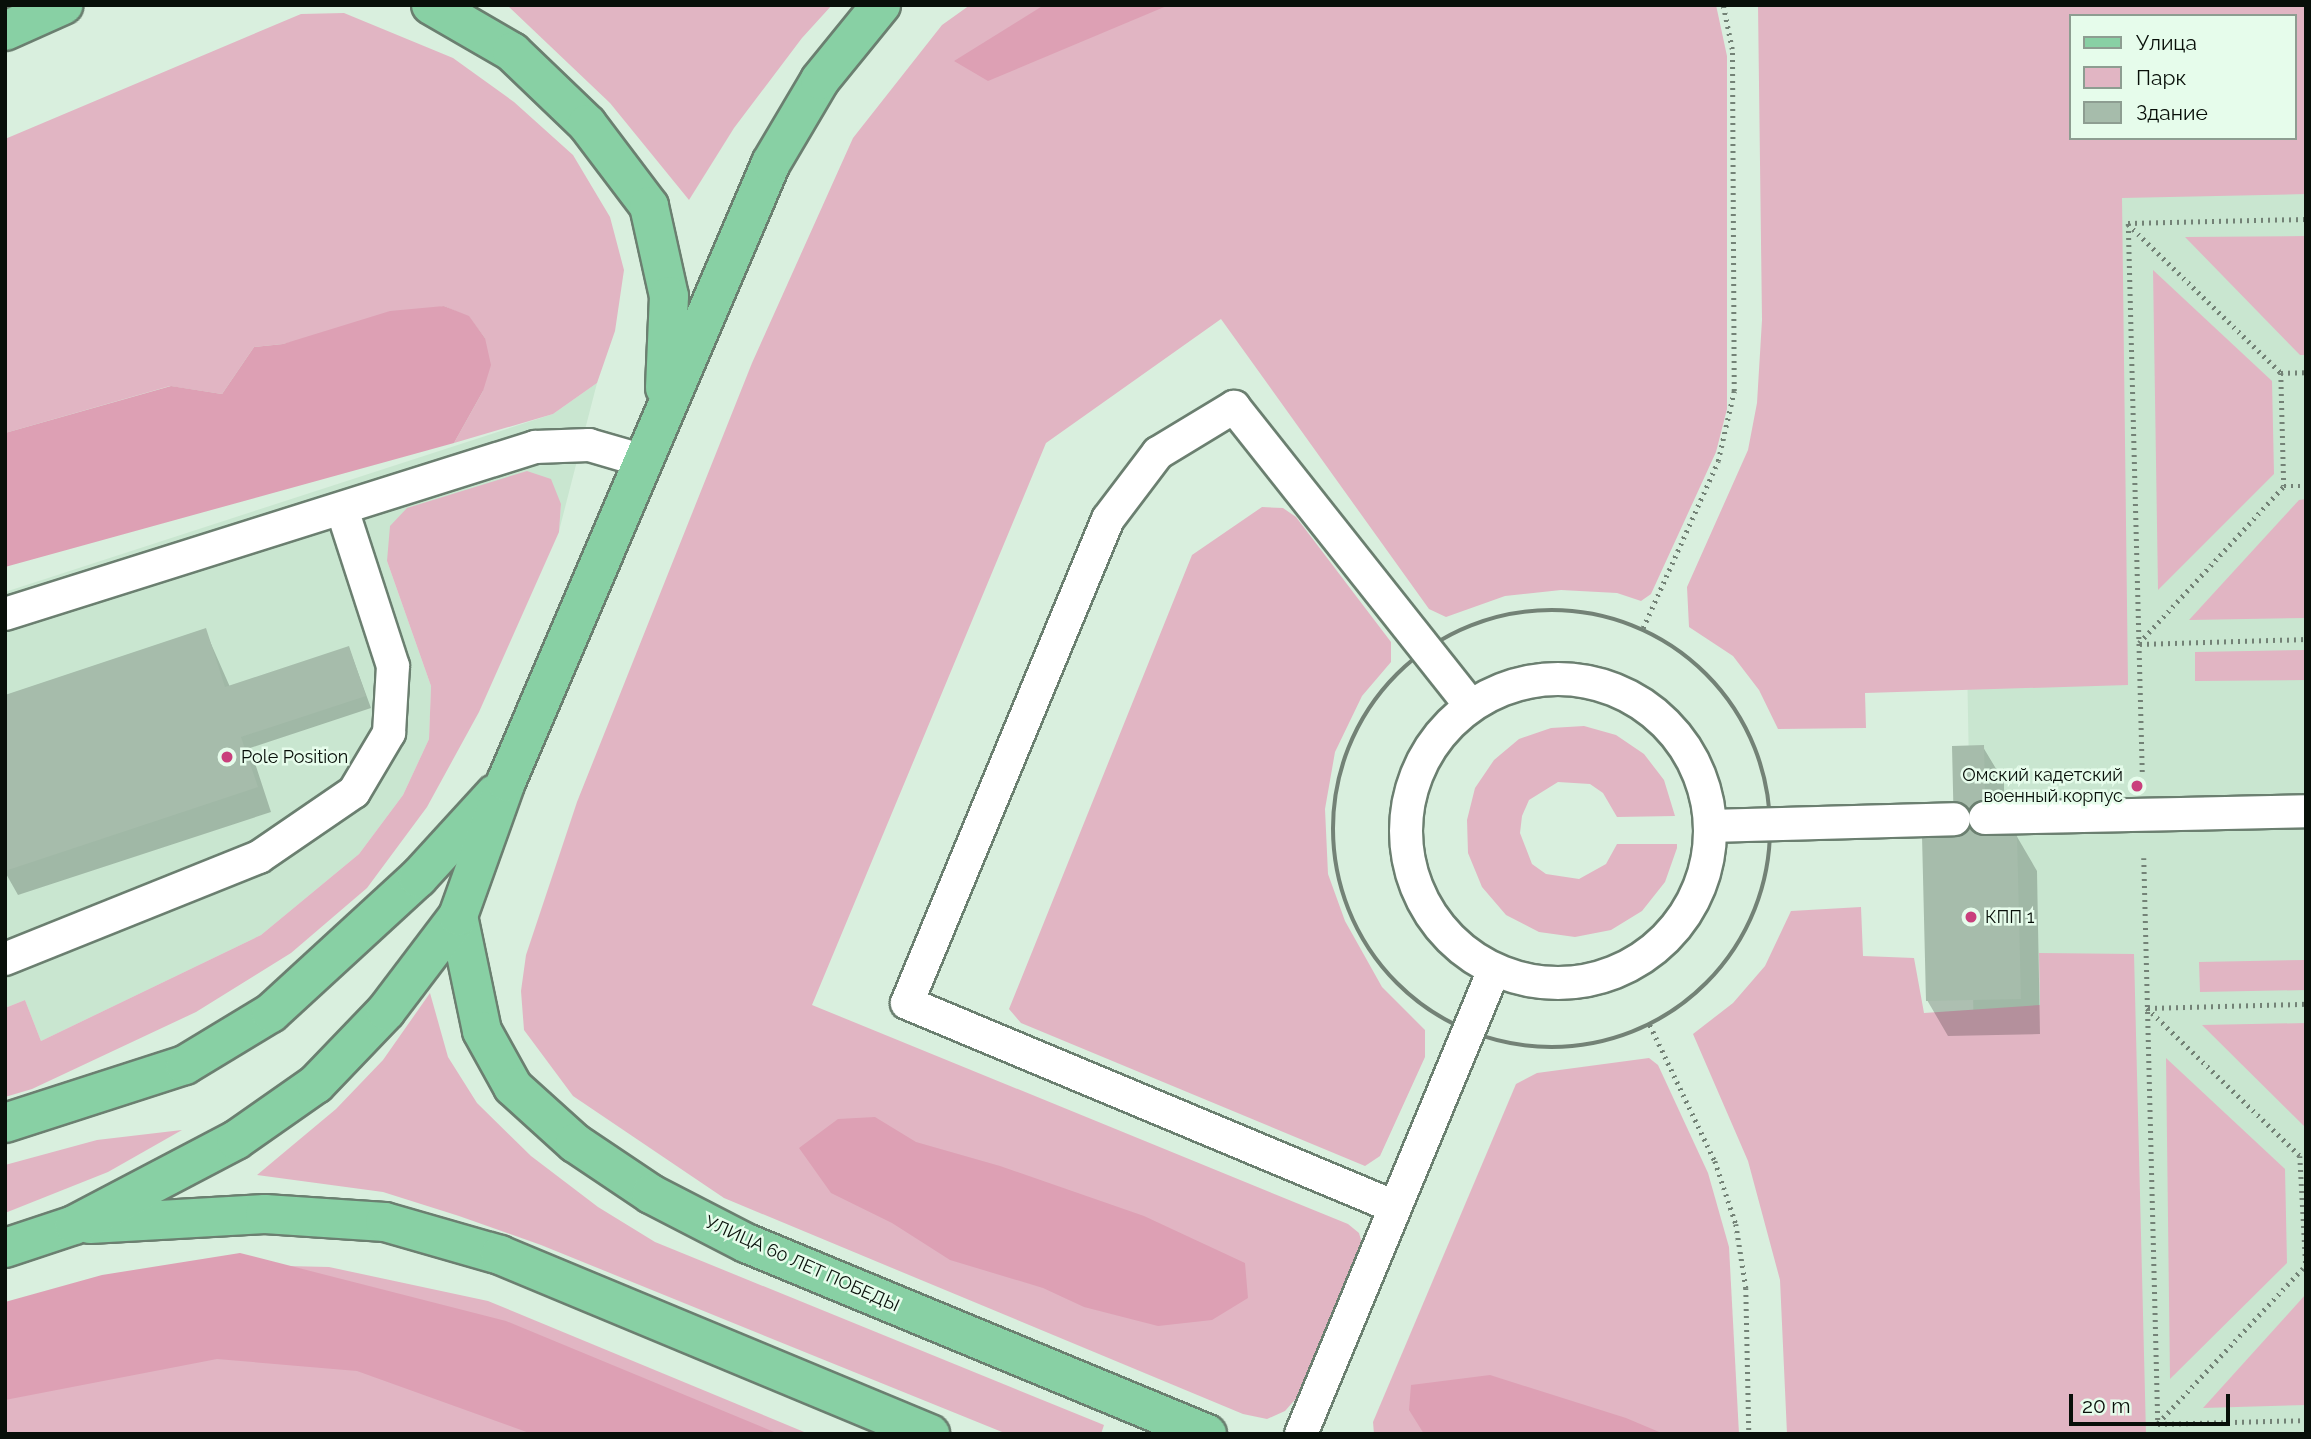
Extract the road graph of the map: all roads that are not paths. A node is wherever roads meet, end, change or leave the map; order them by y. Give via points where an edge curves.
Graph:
1 (63, 5) edge
2 (431, 5) edge
3 (881, 5) edge
4 (5, 31) edge
5 (664, 411) junction
6 (644, 461) junction
7 (342, 509) junction
8 (5, 614) edge
9 (1470, 705) junction
10 (506, 782) junction
11 (2306, 811) edge
12 (1985, 818) dead end
13 (1954, 820) dead end
14 (1710, 826) junction
15 (458, 916) junction
16 (5, 959) edge
17 (1494, 970) junction
18 (5, 1124) edge
19 (1395, 1207) junction
20 (74, 1225) junction
21 (5, 1248) edge
22 (1183, 1430) edge
23 (930, 1434) edge
24 (1301, 1434) edge

1 - 4 main road
2 - 5 main road via 521,61 587,124 649,206 669,296
3 - 5 main road via 820,80 771,163
5 - 6 main road
6 - 7 lane via 589,445 535,447
6 - 10 main road
7 - 8 lane
7 - 16 lane via 393,666 389,733 354,792 259,857
9 - 14 lane via 1512,684 1558,677 1605,684 1646,705 1680,738 1703,780
9 - 17 lane via 1437,736 1415,777 1405,821 1409,867 1426,909 1455,944
9 - 19 lane via 1234,408 1158,453 1108,519 907,1003
10 - 15 main road
10 - 18 main road via 418,878 271,1013 185,1065
11 - 12 lane
13 - 14 lane
14 - 17 lane via 1706,870 1689,911 1660,945 1623,970 1580,982 1547,982
15 - 20 main road via 386,1011 316,1084 236,1140
15 - 22 main road, УЛИЦА 60 ЛЕТ ПОБЕДЫ via 482,1031 513,1087 575,1143 651,1194 746,1243
17 - 19 lane
19 - 24 lane
20 - 21 main road
20 - 23 main road via 265,1213 385,1222 500,1255

